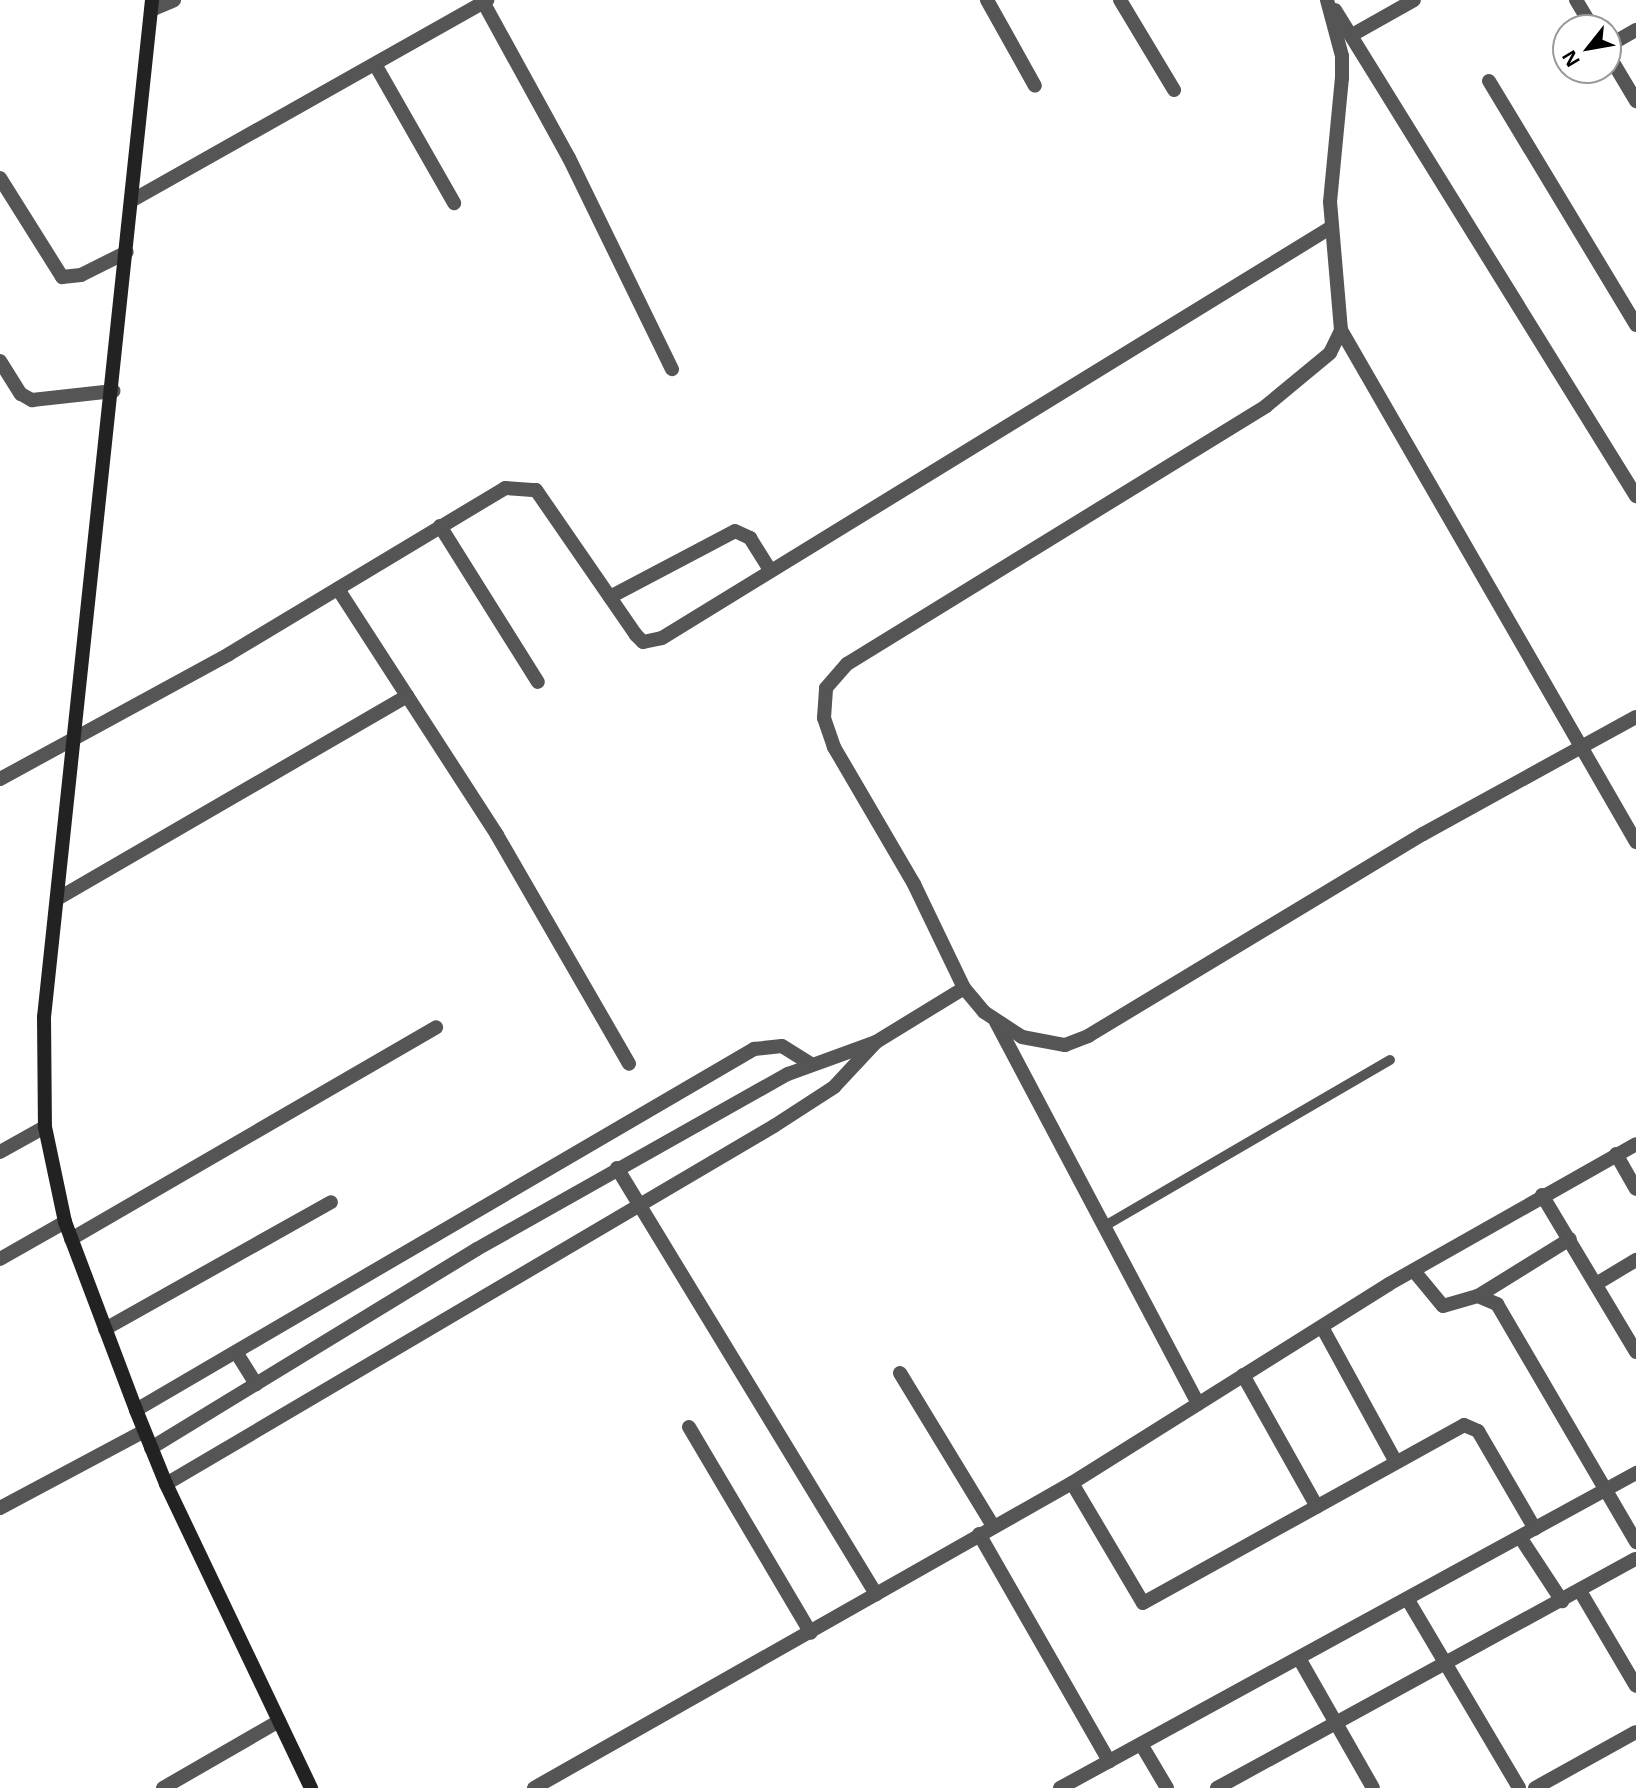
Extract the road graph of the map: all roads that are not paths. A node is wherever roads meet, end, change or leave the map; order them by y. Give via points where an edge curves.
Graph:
1 (174, 0) edge
2 (987, 0) edge
3 (1120, 0) edge
4 (1328, 0) edge
5 (1414, 0) edge
6 (484, 1) edge
7 (151, 5) edge
8 (1352, 35) junction
9 (376, 66) junction
10 (1622, 78) edge
11 (1489, 81) dead end
12 (1035, 86) dead end
13 (1174, 90) dead end
14 (1636, 101) edge
15 (0, 178) edge
16 (131, 201) junction
17 (454, 203) dead end
18 (1330, 228) junction
19 (127, 253) junction
20 (1636, 325) edge
21 (1341, 330) junction
22 (0, 361) edge
23 (672, 369) dead end
24 (114, 391) junction
25 (1636, 496) edge
26 (440, 526) junction
27 (770, 570) junction
28 (338, 589) junction
29 (610, 597) junction
30 (538, 682) dead end
31 (407, 696) junction
32 (1636, 717) edge
33 (73, 740) junction
34 (1580, 747) junction
35 (0, 779) edge
36 (1636, 842) edge
37 (57, 899) junction
38 (964, 988) junction
39 (995, 1021) junction
40 (436, 1027) dead end
41 (876, 1042) junction
42 (1390, 1060) dead end
43 (629, 1064) dead end
44 (811, 1064) junction
45 (45, 1127) junction
46 (1636, 1144) edge
47 (0, 1152) edge
48 (1616, 1154) junction
49 (617, 1168) junction
50 (1636, 1189) edge
51 (1542, 1195) junction
52 (331, 1202) dead end
53 (642, 1205) junction
54 (65, 1222) junction
55 (1103, 1227) junction
56 (71, 1238) junction
57 (1570, 1239) junction
58 (0, 1259) edge
59 (1636, 1260) edge
60 (1414, 1271) junction
61 (1596, 1284) junction
62 (1478, 1296) junction
63 (1322, 1327) junction
64 (105, 1329) junction
65 (1635, 1349) edge
66 (236, 1352) junction
67 (900, 1373) dead end
68 (1243, 1375) junction
69 (256, 1384) junction
70 (1198, 1404) junction
71 (136, 1410) junction
72 (689, 1427) dead end
73 (144, 1431) junction
74 (151, 1448) junction
75 (1396, 1462) junction
76 (1636, 1473) edge
77 (1072, 1483) junction
78 (166, 1484) junction
79 (1606, 1489) junction
80 (1317, 1507) junction
81 (0, 1508) edge
82 (993, 1526) junction
83 (1535, 1529) junction
84 (979, 1534) junction
85 (1520, 1538) junction
86 (1636, 1542) edge
87 (1636, 1559) edge
88 (1580, 1591) junction
89 (876, 1594) junction
90 (1408, 1600) junction
91 (1562, 1601) junction
92 (811, 1633) junction
93 (1300, 1660) junction
94 (1445, 1665) junction
95 (1636, 1686) edge
96 (279, 1721) junction
97 (1337, 1724) junction
98 (1636, 1732) edge
99 (1141, 1744) junction
100 (1109, 1761) junction
101 (163, 1788) edge
102 (311, 1788) edge
103 (534, 1788) edge
104 (1060, 1788) edge
105 (1167, 1788) edge
106 (1217, 1788) edge
107 (1373, 1788) edge
108 (1519, 1788) edge
109 (1535, 1788) edge

1 - 7 street
2 - 12 street
3 - 13 street
4 - 8 street
4 - 18 street via 1342,56
5 - 8 street
6 - 9 street
6 - 23 street via 569,158
7 - 16 street
8 - 25 street
9 - 16 street
9 - 17 street
10 - 14 street
11 - 20 street
15 - 19 street via 62,277 81,275
16 - 19 street
18 - 21 street
18 - 27 street
19 - 24 street
21 - 34 street
21 - 38 street via 1330,353 1266,406 846,664 827,688 824,718 834,747 914,884
22 - 24 street via 20,394 32,400
24 - 33 street
26 - 28 street
26 - 29 street via 505,488 536,491
26 - 30 street
27 - 29 street via 750,538 735,531
27 - 29 street via 652,642 636,635
28 - 31 street
28 - 33 street
31 - 37 street
31 - 43 street via 496,835
32 - 34 street
33 - 35 street
33 - 37 street
34 - 36 street
34 - 39 street via 1423,834 1088,1036 1065,1045 1042,1044
37 - 45 street via 44,1017
38 - 39 street
38 - 41 street
39 - 55 street
40 - 56 street
41 - 44 street
41 - 53 street via 834,1087
42 - 55 lane
44 - 49 street
44 - 66 street via 782,1046 754,1049
45 - 47 street
45 - 54 street
46 - 48 street
48 - 50 street
48 - 51 street
49 - 53 street
49 - 69 street
51 - 57 street
51 - 60 street
52 - 64 street
53 - 78 street
53 - 89 street
54 - 56 street
54 - 58 street
55 - 70 street
56 - 64 street
57 - 61 street
57 - 62 street
59 - 61 street
60 - 62 street via 1443,1306
60 - 63 street
61 - 65 street
62 - 79 street via 1488,1297 1503,1314
63 - 68 street
63 - 75 street
64 - 71 street
66 - 69 street
66 - 71 street
67 - 82 street
68 - 70 street
68 - 80 street
69 - 74 street
70 - 77 street
71 - 73 street
72 - 92 street
73 - 74 street
73 - 81 street
74 - 78 street
75 - 80 street
75 - 83 street via 1472,1425
76 - 79 street
77 - 80 street via 1143,1603
77 - 82 street
78 - 96 street
79 - 83 street
79 - 86 street
82 - 84 street
83 - 85 street
84 - 89 street
84 - 100 street
85 - 90 street
85 - 91 street
87 - 88 street
88 - 91 street
88 - 95 street
89 - 92 street
90 - 93 street
90 - 94 street
91 - 94 street
92 - 103 street
93 - 97 street
93 - 99 street
94 - 97 street
94 - 108 street
96 - 101 street
96 - 102 street
97 - 106 street
97 - 107 street
98 - 109 street
99 - 100 street
99 - 105 street
100 - 104 street

